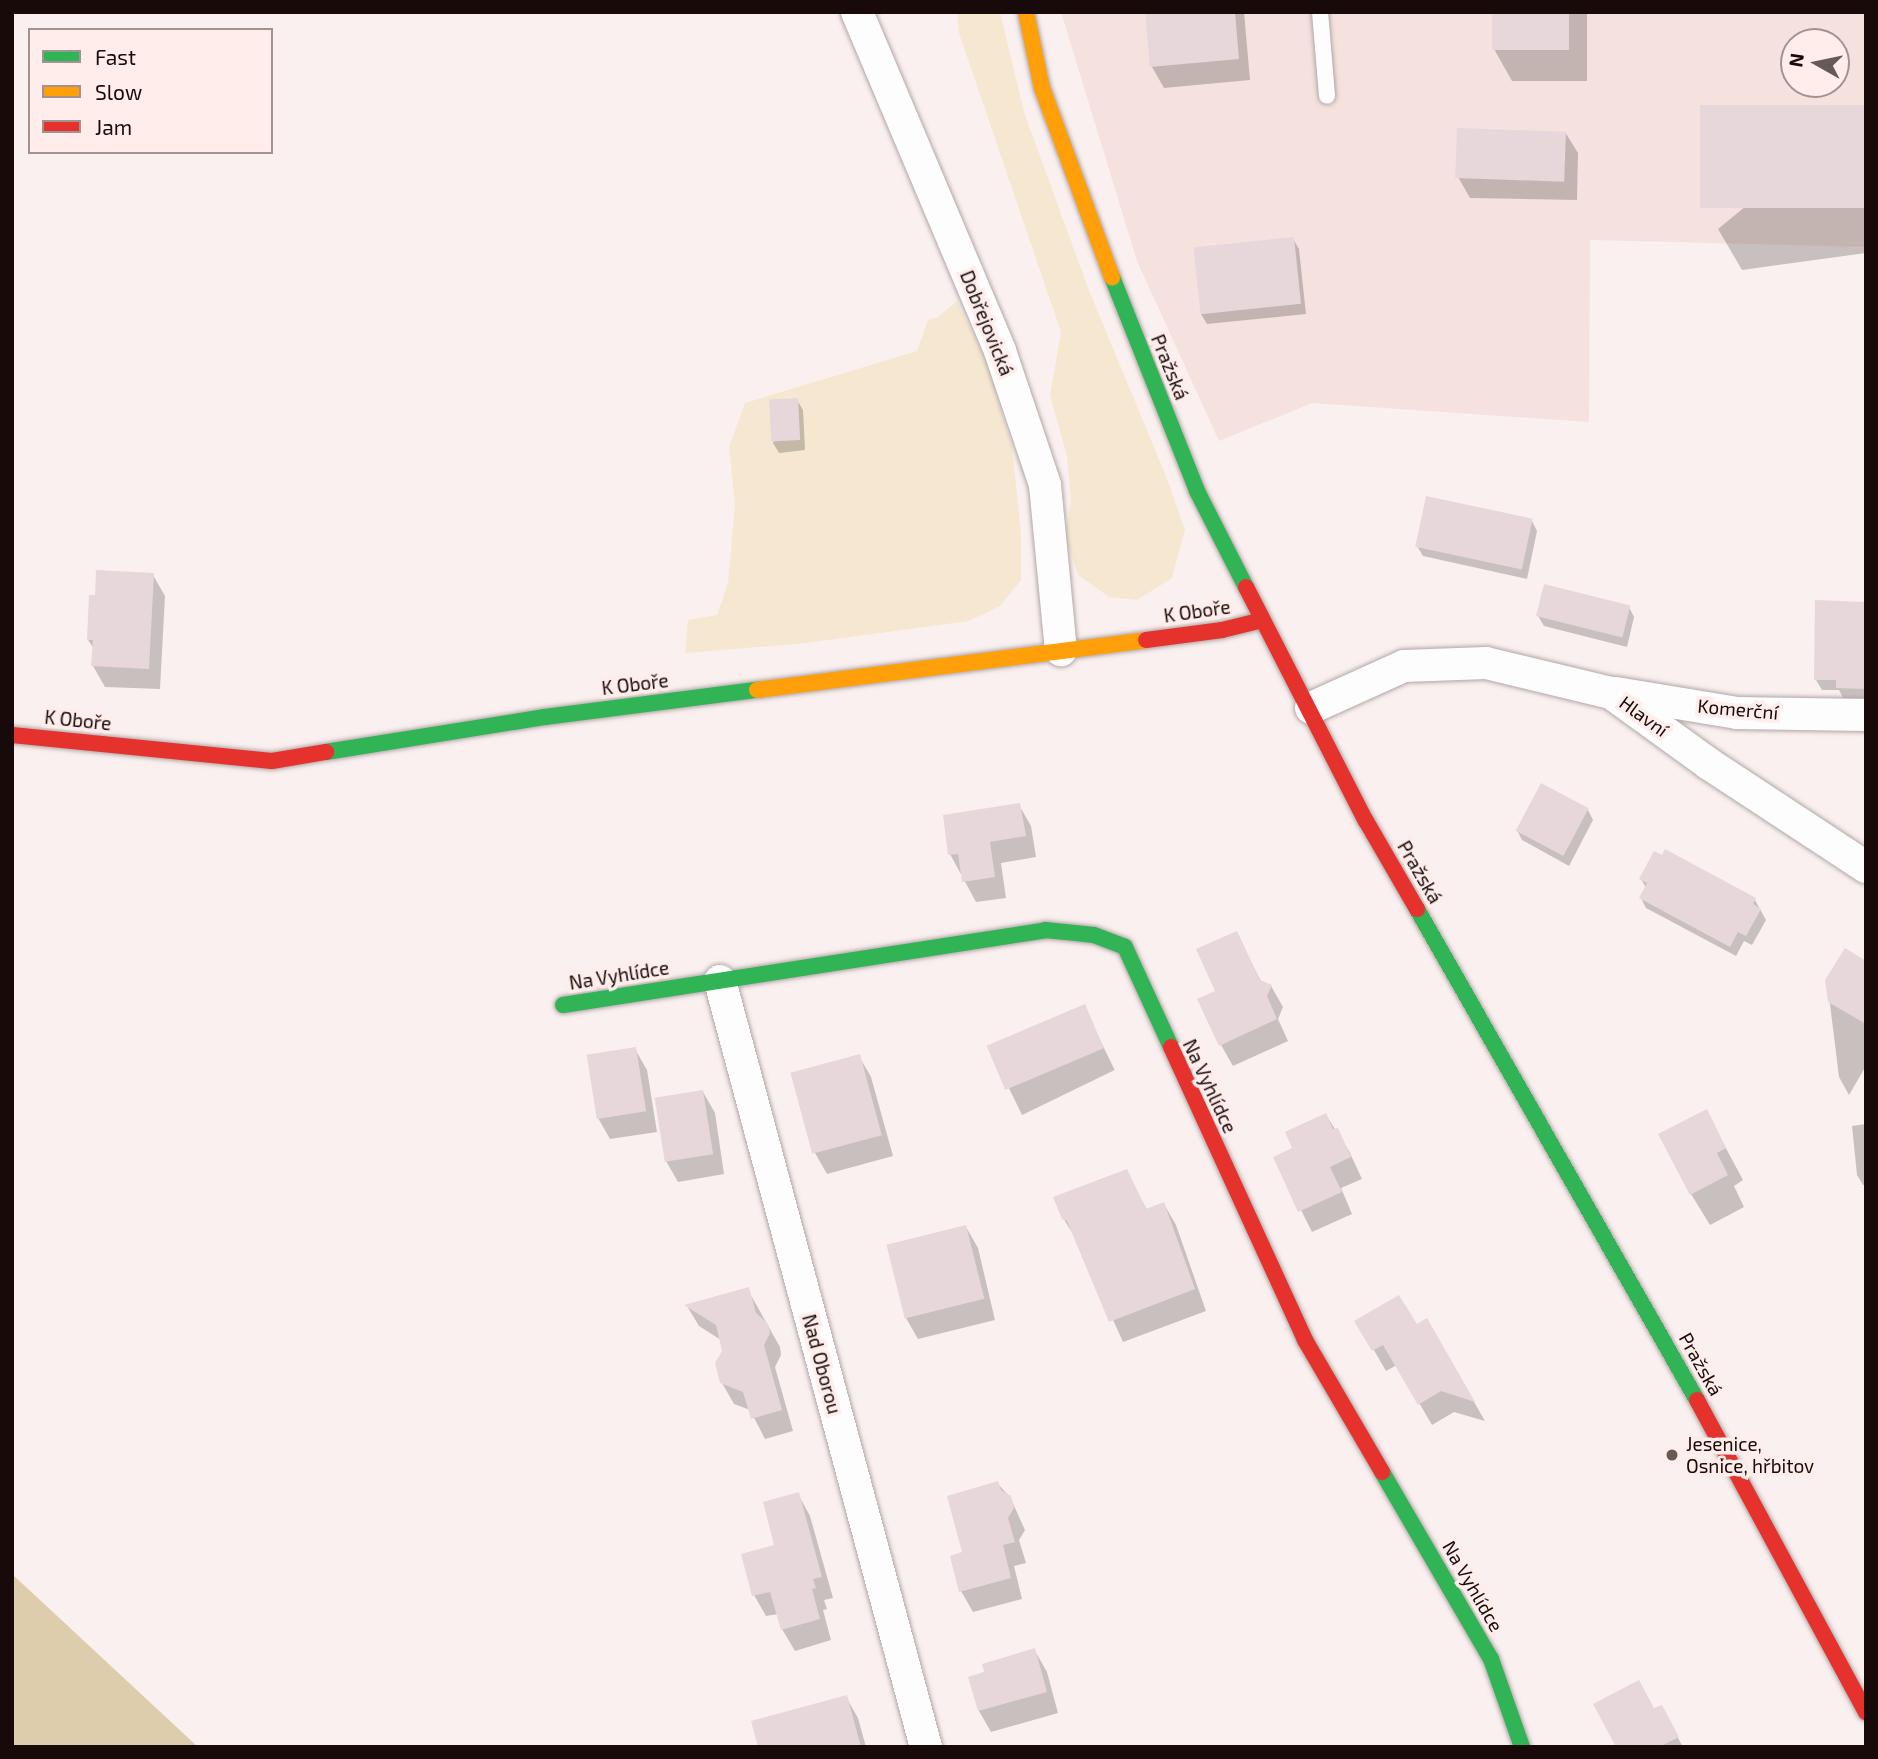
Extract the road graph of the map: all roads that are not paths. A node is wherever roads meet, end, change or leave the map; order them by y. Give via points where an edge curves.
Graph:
1 (856, 12) edge
2 (1026, 12) edge
3 (1321, 12) edge
4 (1327, 96) dead end
5 (1264, 621) junction
6 (1061, 650) junction
7 (1611, 693) junction
8 (1311, 708) junction
9 (1866, 715) edge
10 (12, 735) edge
11 (1866, 867) edge
12 (720, 981) junction
13 (563, 1005) dead end
14 (1866, 1712) edge
15 (926, 1747) edge
16 (1522, 1747) edge

1 - 6 street, Dobřejovická via 1000,351 1045,485
2 - 5 street, Pražská via 1042,88 1097,239 1197,491
3 - 4 lane
5 - 6 street, K Oboře
5 - 8 street, Pražská
6 - 10 street, K Oboře via 545,717 272,761
7 - 8 street, Hlavní via 1486,663 1404,666
7 - 9 street, Komerční via 1737,713
7 - 11 street, Hlavní
8 - 14 street, Pražská via 1366,821 1687,1381
12 - 13 street, Na Vyhlídce
12 - 15 street, Nad Oborou
12 - 16 street, Na Vyhlídce via 1045,930 1094,935 1125,947 1305,1340 1491,1659

